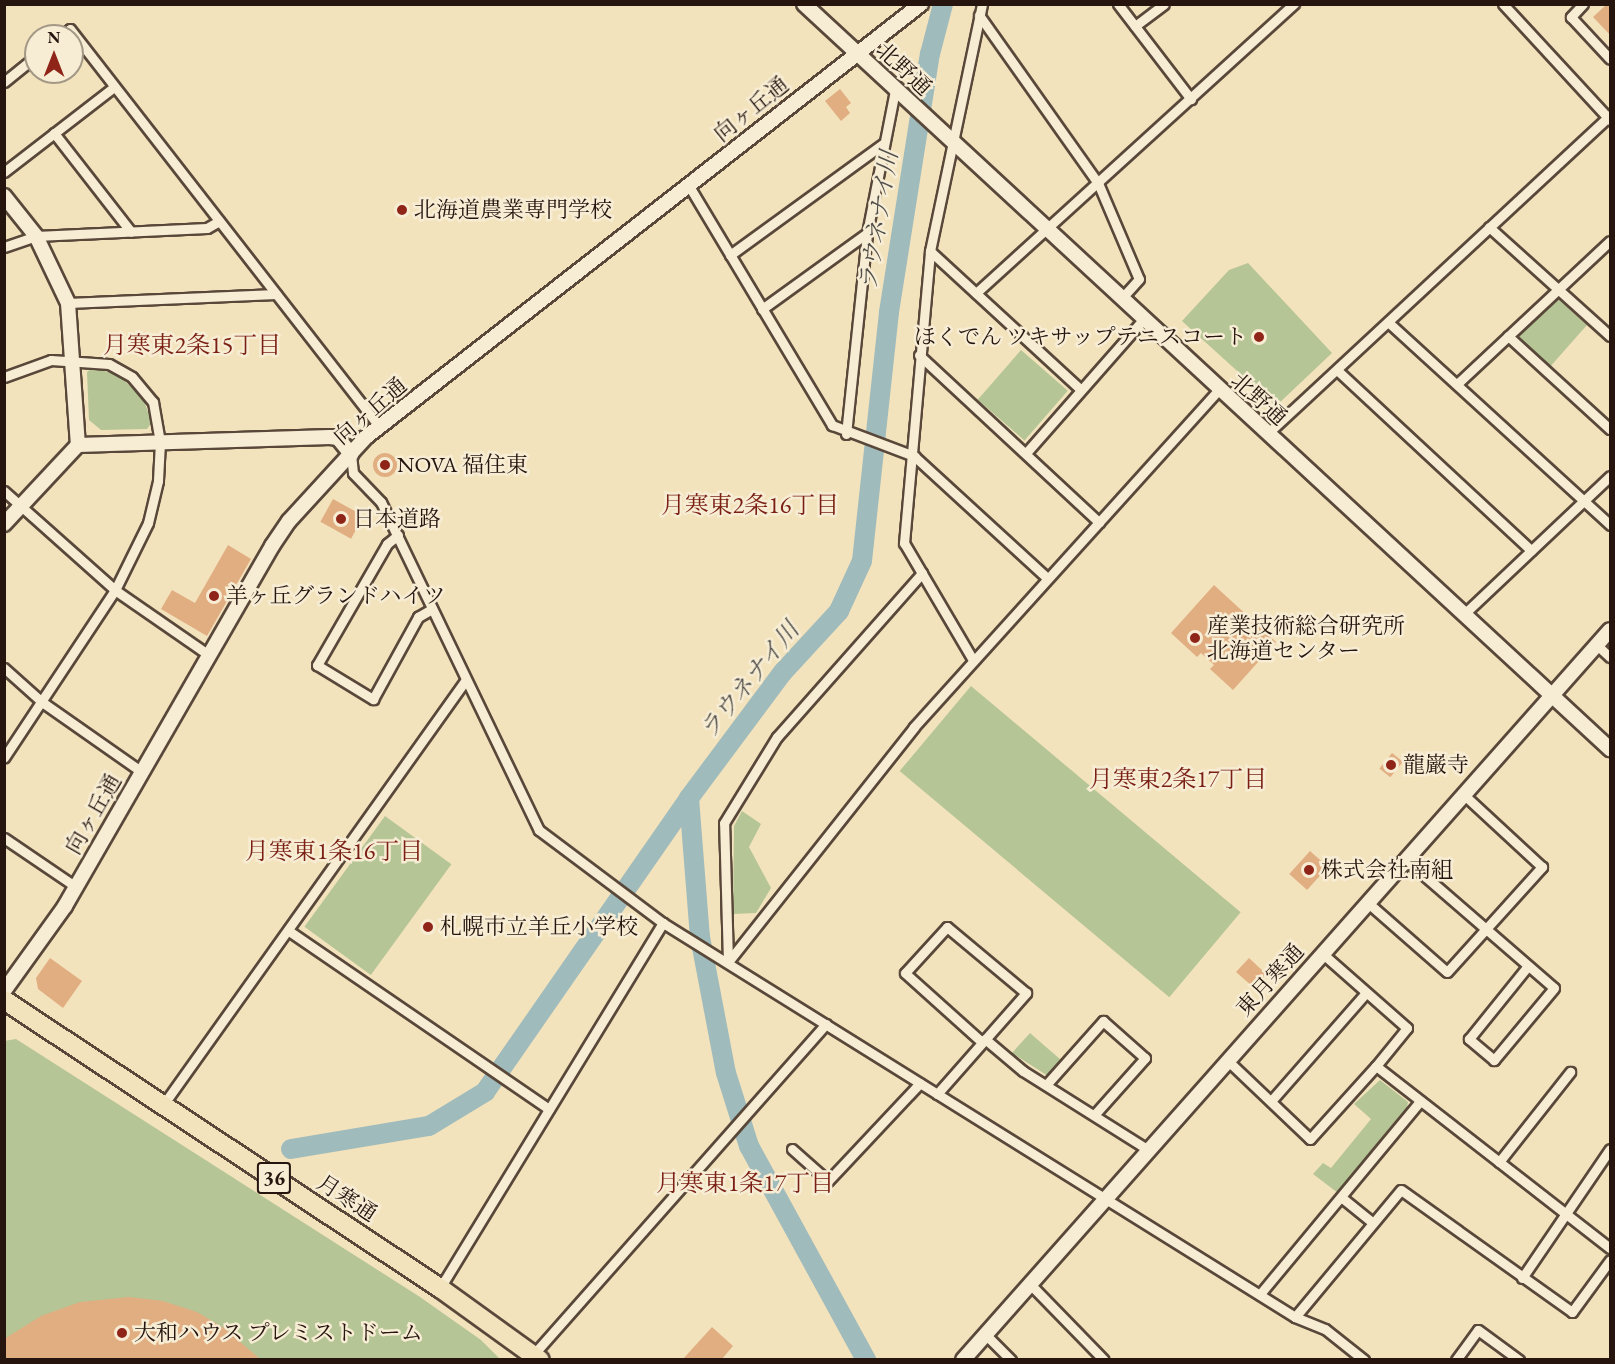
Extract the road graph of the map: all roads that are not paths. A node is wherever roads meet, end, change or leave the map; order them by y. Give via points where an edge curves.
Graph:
1 (804, 4) edge
2 (921, 4) edge
3 (982, 4) edge
4 (1118, 4) edge
5 (1164, 4) edge
6 (1294, 4) edge
7 (1503, 4) edge
8 (1583, 4) edge
9 (979, 15) junction
10 (1135, 26) junction
11 (84, 47) edge
12 (856, 53) junction
13 (1611, 59) edge
14 (24, 66) edge
15 (4, 82) edge
16 (114, 87) junction
17 (898, 93) junction
18 (1191, 99) junction
19 (1610, 117) edge
20 (54, 133) junction
21 (947, 139) junction
22 (883, 144) junction
23 (4, 172) edge
24 (1098, 183) junction
25 (689, 186) junction
26 (4, 196) edge
27 (219, 221) junction
28 (1489, 227) junction
29 (1046, 229) junction
30 (131, 232) junction
31 (867, 233) junction
32 (36, 236) junction
33 (1611, 241) edge
34 (4, 247) edge
35 (930, 251) junction
36 (730, 255) junction
37 (1558, 290) junction
38 (976, 293) junction
39 (276, 294) junction
40 (1121, 299) junction
41 (68, 303) junction
42 (762, 309) junction
43 (1143, 320) junction
44 (1611, 320) edge
45 (1388, 322) junction
46 (1602, 328) junction
47 (1508, 336) junction
48 (1611, 336) edge
49 (919, 355) junction
50 (73, 359) junction
51 (1337, 370) junction
52 (4, 376) edge
53 (1457, 384) junction
54 (1081, 390) junction
55 (1218, 390) junction
56 (379, 426) junction
57 (1611, 429) edge
58 (846, 434) junction
59 (1267, 434) junction
60 (160, 442) junction
61 (78, 445) junction
62 (909, 452) junction
63 (1026, 453) junction
64 (351, 454) junction
65 (1611, 476) edge
66 (4, 491) edge
67 (1585, 502) junction
68 (21, 506) junction
69 (1099, 522) junction
70 (4, 524) edge
71 (1611, 525) edge
72 (398, 535) junction
73 (1531, 550) junction
74 (922, 573) junction
75 (1047, 578) junction
76 (115, 590) junction
77 (432, 609) junction
78 (1463, 615) junction
79 (1611, 630) edge
80 (1598, 646) junction
81 (209, 655) junction
82 (1611, 657) edge
83 (973, 660) junction
84 (4, 668) edge
85 (465, 681) junction
86 (1551, 695) junction
87 (42, 702) junction
88 (1611, 748) edge
89 (4, 758) edge
90 (142, 772) junction
91 (1462, 793) junction
92 (4, 838) edge
93 (1404, 858) junction
94 (76, 887) junction
95 (1367, 902) junction
96 (663, 923) junction
97 (1484, 930) junction
98 (289, 932) junction
99 (1322, 953) junction
100 (728, 962) junction
101 (1527, 967) junction
102 (4, 991) edge
103 (1366, 993) junction
104 (4, 1000) edge
105 (826, 1024) junction
106 (984, 1040) junction
107 (1226, 1059) junction
108 (1376, 1066) junction
109 (1570, 1072) dead end
110 (920, 1083) junction
111 (1046, 1085) junction
112 (937, 1094) junction
113 (1271, 1101) junction
114 (1420, 1101) junction
115 (163, 1105) junction
116 (549, 1109) junction
117 (1094, 1115) junction
118 (792, 1149) dead end
119 (1147, 1149) junction
120 (1611, 1149) edge
121 (1499, 1162) junction
122 (1606, 1163) edge
123 (1341, 1197) junction
124 (1103, 1198) junction
125 (1565, 1213) junction
126 (1373, 1223) junction
127 (1611, 1248) edge
128 (1611, 1260) edge
129 (1522, 1278) junction
130 (1029, 1283) junction
131 (440, 1288) junction
132 (1260, 1294) junction
133 (1295, 1317) junction
134 (985, 1334) junction
135 (537, 1357) edge
136 (963, 1359) edge
137 (1011, 1359) edge
138 (1104, 1359) edge
139 (1364, 1359) edge
140 (1456, 1359) edge
141 (1519, 1359) edge

1 - 12 street, 北野通
2 - 12 street, 向ヶ丘通
3 - 9 street
4 - 10 street
5 - 10 street
6 - 18 street
7 - 19 street
8 - 13 street via 1571,17
9 - 21 street
9 - 24 street
10 - 18 street
11 - 16 street
12 - 17 street, 北野通
12 - 25 street, 向ヶ丘通
14 - 15 street
16 - 20 street
16 - 27 street
17 - 21 street, 北野通
17 - 22 street
18 - 24 street
19 - 28 street
20 - 23 street
20 - 30 street
21 - 29 street, 北野通
21 - 35 street
22 - 31 street
22 - 36 street
24 - 29 street
24 - 40 street via 1139,279
25 - 36 street
25 - 56 street, 向ヶ丘通
26 - 32 street
27 - 30 street via 207,228
27 - 39 street
28 - 37 street
28 - 45 street
29 - 38 street
29 - 40 street, 北野通
30 - 32 street
31 - 42 street
31 - 58 street
32 - 34 street
32 - 41 street
33 - 37 street
35 - 38 street
35 - 49 street
36 - 42 street
37 - 46 street
37 - 47 street
38 - 54 street
39 - 41 street
39 - 56 street
40 - 43 street, 北野通
41 - 50 street
42 - 58 street via 832,425
43 - 54 street
43 - 55 street, 北野通
44 - 46 street
45 - 51 street
45 - 53 street
46 - 48 street
47 - 53 street
47 - 57 street
49 - 62 street
49 - 63 street
50 - 52 street via 43,362
50 - 60 street via 109,364 132,377 153,402
50 - 61 street
51 - 59 street
51 - 73 street
53 - 67 street
54 - 63 street
55 - 59 street, 北野通
55 - 69 street
56 - 64 street, 向ヶ丘通
58 - 62 street
59 - 78 street, 北野通
60 - 61 street
60 - 64 street via 330,437 338,438
60 - 76 street via 158,481 148,523
61 - 68 street
62 - 74 street via 904,543
62 - 75 street
63 - 69 street
64 - 72 street via 353,473 381,502
64 - 81 street, 向ヶ丘通 via 288,521
65 - 67 street
66 - 68 street
67 - 71 street
67 - 73 street
68 - 70 street
68 - 76 street
69 - 75 street
72 - 77 street
72 - 77 street via 387,544 316,665 373,699 418,617
73 - 78 street
74 - 83 street
74 - 100 street via 777,737 724,823
75 - 83 street
76 - 81 street
76 - 87 street
77 - 85 street
78 - 86 street, 北野通
79 - 80 street, 東月寒通
80 - 82 street
80 - 86 street, 東月寒通
81 - 90 street, 向ヶ丘通
83 - 100 street via 875,774
84 - 87 street
85 - 96 street via 531,820
85 - 98 street
86 - 88 street, 北野通
86 - 91 street, 東月寒通
87 - 89 street
87 - 90 street
90 - 94 street, 向ヶ丘通
91 - 93 street, 東月寒通
91 - 97 street via 1542,867
92 - 94 street
93 - 95 street, 東月寒通
93 - 97 street
94 - 102 street, 向ヶ丘通
95 - 97 street via 1448,972
95 - 99 street, 東月寒通
96 - 100 street
96 - 116 street
97 - 101 street
98 - 115 street
98 - 116 street
99 - 103 street
99 - 107 street, 東月寒通
100 - 105 street
101 - 101 street via 1469,1039 1494,1060 1554,988
103 - 108 street via 1407,1028
103 - 113 street
104 - 115 highway, 月寒通 / 36
105 - 110 street
105 - 135 street via 743,1115
106 - 106 street via 905,973 947,927 1026,993
106 - 111 street
106 - 112 street
107 - 113 street
107 - 119 street, 東月寒通
108 - 113 street via 1310,1139
108 - 114 street
109 - 121 street
110 - 112 street
110 - 118 street via 828,1181
111 - 117 street
111 - 117 street via 1103,1021 1145,1058
112 - 124 street
114 - 121 street
114 - 123 street
115 - 131 highway, 月寒通 / 36
116 - 131 street
117 - 119 street
119 - 124 street, 東月寒通
120 - 122 street
121 - 125 street
122 - 125 street
123 - 126 street
123 - 132 street
124 - 130 street, 東月寒通
124 - 132 street
125 - 127 street
125 - 129 street
126 - 129 street via 1401,1190
126 - 133 street
128 - 129 street via 1572,1312
130 - 134 street, 東月寒通
130 - 138 street
131 - 135 highway, 月寒通 / 36
132 - 133 street
133 - 139 street via 1325,1329
134 - 136 street, 東月寒通
134 - 137 street
140 - 141 street via 1478,1330

